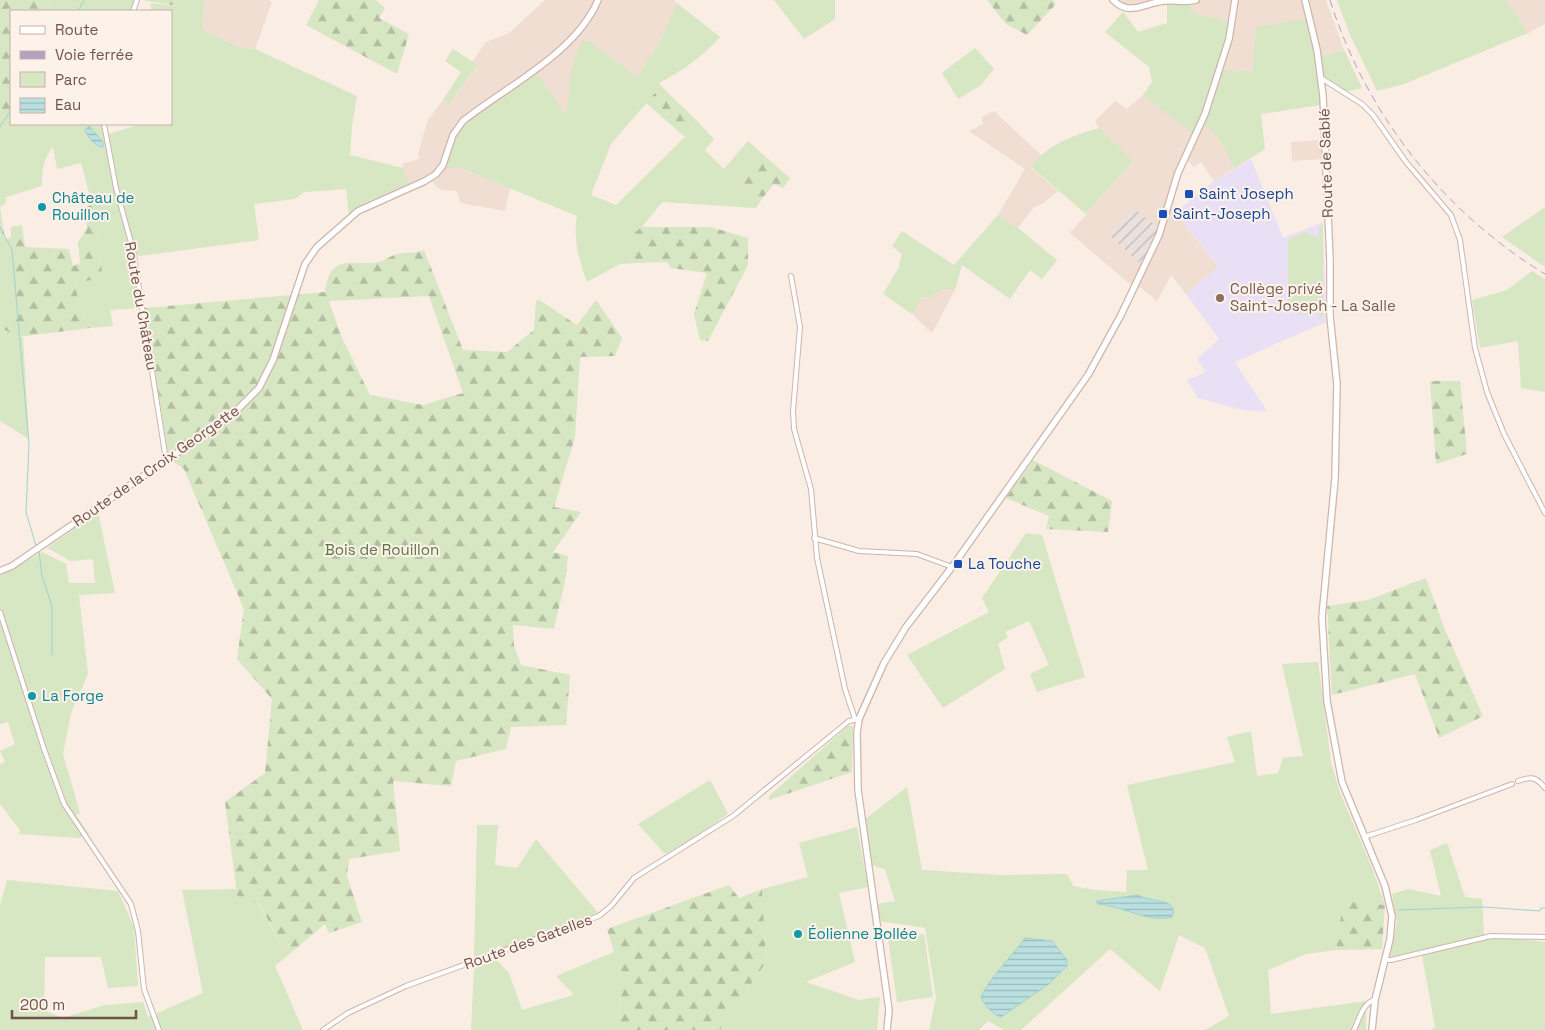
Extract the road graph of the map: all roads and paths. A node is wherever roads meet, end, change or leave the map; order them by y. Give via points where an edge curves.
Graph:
1 (598, 0) edge
2 (1113, 0) edge
3 (1196, 0) edge
4 (1236, 0) edge
5 (1305, 0) edge
6 (1322, 78) junction
7 (104, 125) edge
8 (791, 276) dead end
9 (166, 460) junction
10 (1545, 513) edge
11 (814, 538) junction
12 (952, 567) junction
13 (0, 571) edge
14 (0, 612) edge
15 (857, 719) junction
16 (1518, 781) dead end
17 (1512, 784) dead end
18 (1545, 788) edge
19 (1364, 837) junction
20 (1545, 937) edge
21 (1385, 960) junction
22 (1375, 1000) junction
23 (159, 1030) edge
24 (323, 1030) edge
25 (887, 1030) edge
26 (1354, 1030) edge
27 (1372, 1030) edge

1 - 9 street, Route de la Croix Georgette via 588,20 561,49 464,121 453,135 443,165 436,174 358,211 317,247 305,264 273,360 259,388 231,416
2 - 3 street via 1126,9 1164,1
4 - 12 street via 1233,23 1205,114 1178,173 1159,235 1138,282 1088,375
5 - 6 street, Route de Sablé
6 - 10 street via 1373,115 1456,223 1475,348 1487,392 1504,434
6 - 19 street, Route de Sablé via 1331,328 1338,417 1322,601 1322,642 1329,720 1338,768
7 - 9 street, Route du Château via 116,188 133,250
8 - 11 street via 800,327 794,429 814,500
9 - 13 street, Route de la Croix Georgette via 12,566
11 - 12 street via 859,551 917,554
11 - 15 street via 843,681
12 - 15 street via 896,644
14 - 23 street via 64,804 131,904 138,931 144,989
15 - 24 street, Route des Gatelles via 849,721 733,816 634,878 612,906 599,916 406,986 348,1013
15 - 25 street via 858,790 889,1010
16 - 18 street via 1537,778
17 - 19 street
19 - 21 street, Route de Sablé via 1390,901 1392,926
20 - 21 street via 1491,936
21 - 22 street, Route de Sablé
22 - 26 street via 1365,1007
22 - 27 street, Route de Sablé

